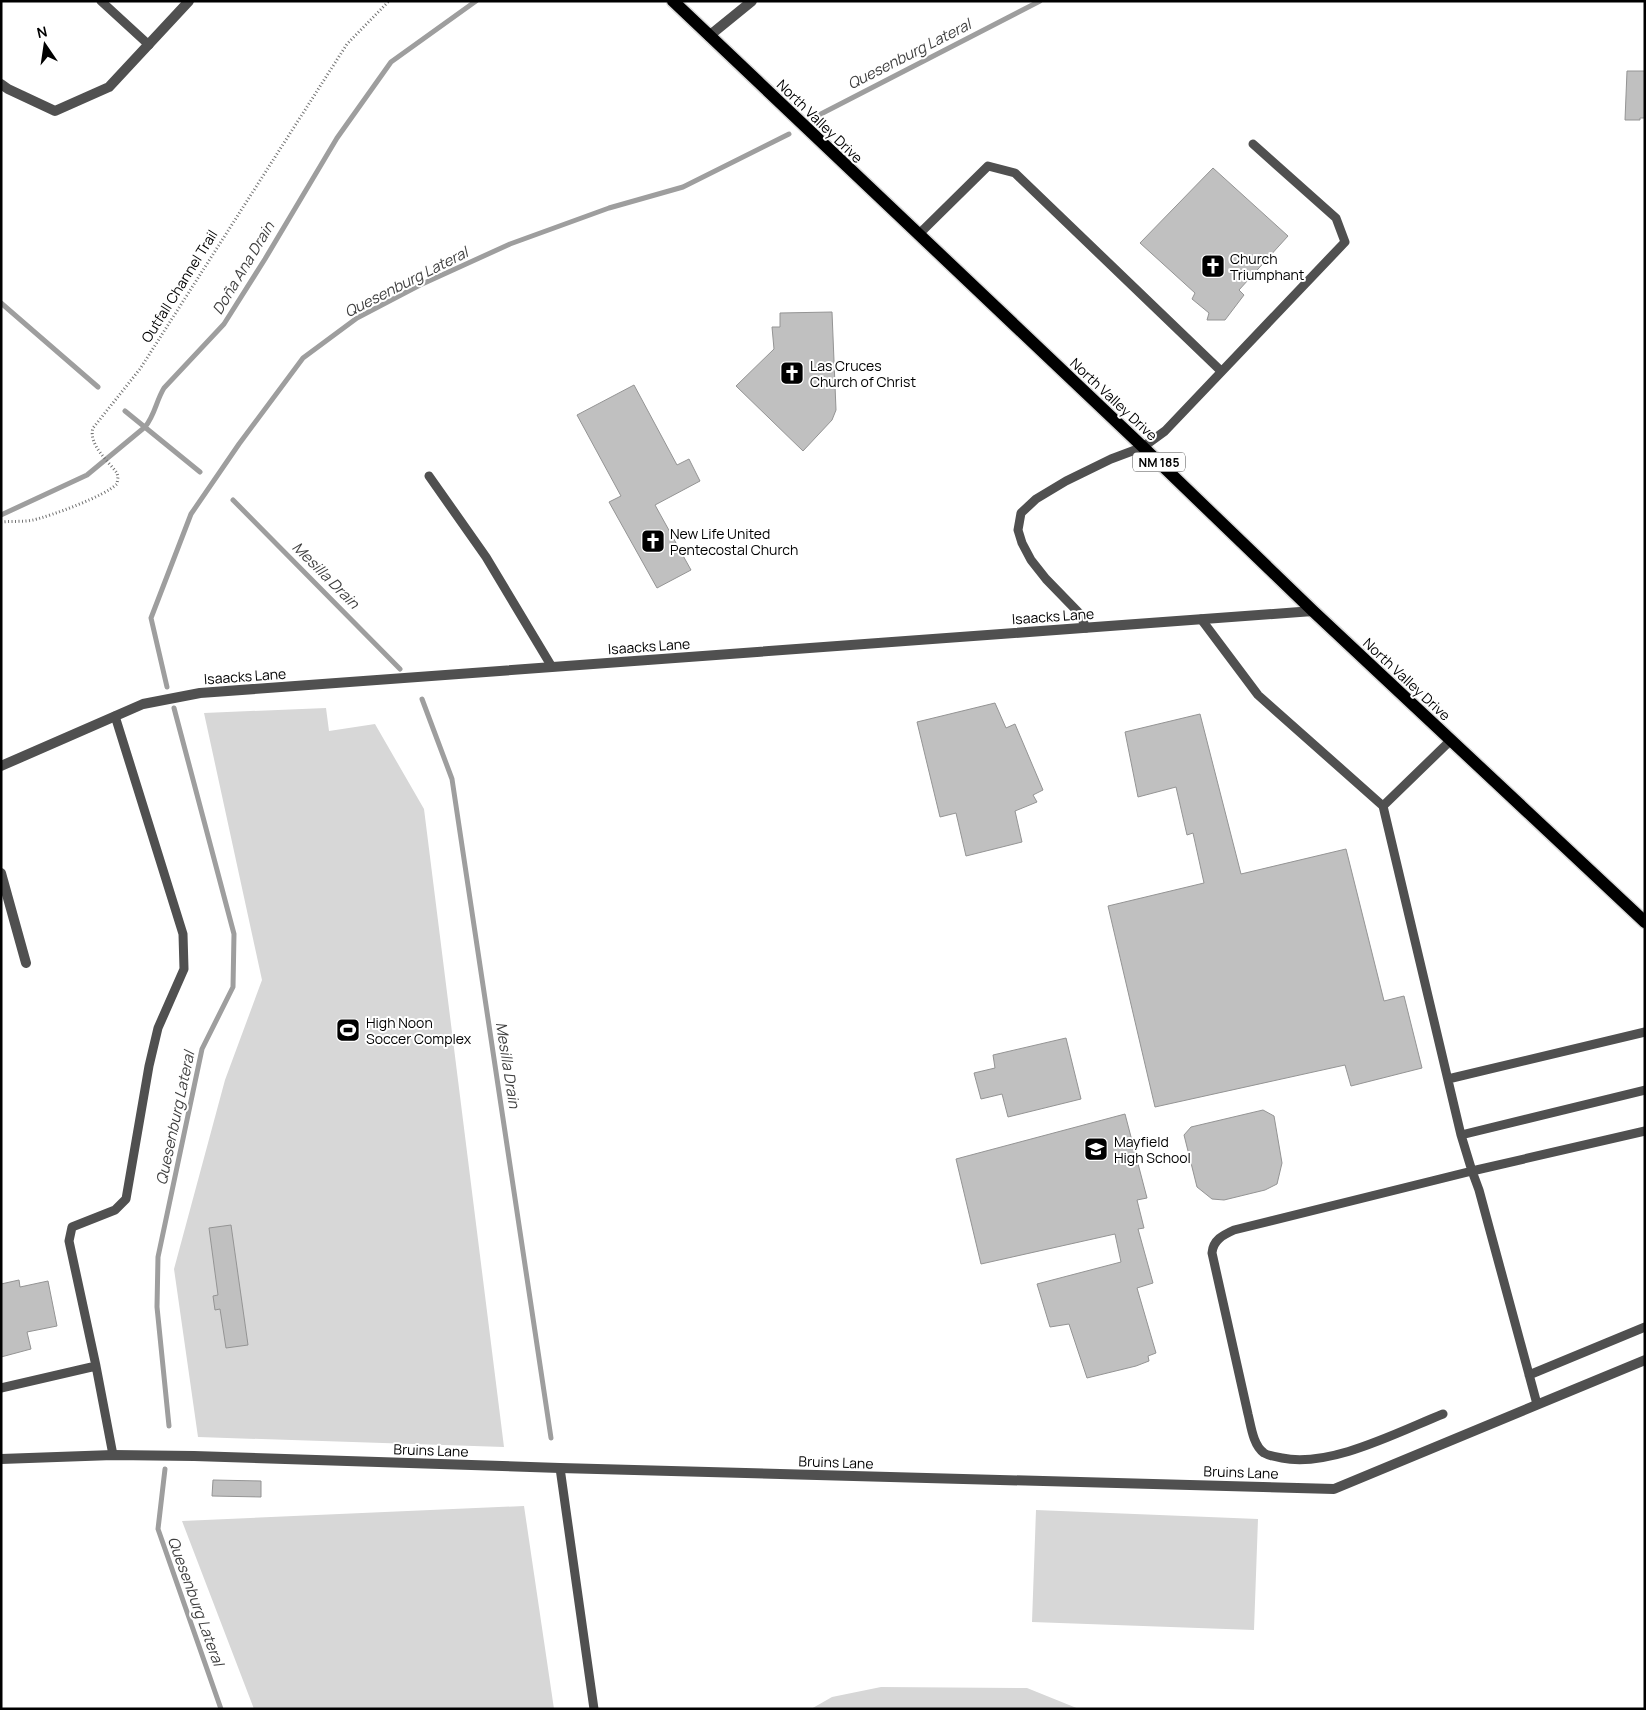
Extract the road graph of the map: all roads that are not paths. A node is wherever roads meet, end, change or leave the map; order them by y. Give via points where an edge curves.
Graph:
1 (101, 1) edge
2 (190, 1) edge
3 (673, 1) edge
4 (752, 1) edge
5 (709, 36) junction
6 (149, 45) junction
7 (1, 84) edge
8 (1253, 144) dead end
9 (918, 235) junction
10 (1221, 371) junction
11 (1143, 447) junction
12 (428, 476) dead end
13 (1313, 611) junction
14 (1201, 619) junction
15 (1086, 628) junction
16 (552, 667) junction
17 (115, 716) junction
18 (1451, 740) junction
19 (1, 766) edge
20 (1383, 806) junction
21 (1, 873) edge
22 (1645, 922) edge
23 (26, 963) dead end
24 (1645, 1032) edge
25 (1448, 1079) junction
26 (1645, 1090) edge
27 (1645, 1131) edge
28 (1461, 1135) junction
29 (1472, 1171) junction
30 (1645, 1328) edge
31 (1645, 1360) edge
32 (96, 1366) junction
33 (1529, 1374) junction
34 (1, 1388) edge
35 (1537, 1404) junction
36 (1443, 1414) dead end
37 (113, 1455) junction
38 (1, 1460) edge
39 (560, 1468) junction
40 (594, 1709) edge

1 - 6 lane
2 - 6 street
3 - 5 main road, North Valley Drive / NM 185
4 - 5 street
5 - 9 main road, North Valley Drive / NM 185
6 - 7 street via 110,87 55,111
8 - 10 lane via 1336,218 1345,242
9 - 10 lane via 988,166 1015,173
9 - 11 main road, North Valley Drive / NM 185
10 - 11 lane via 1165,431
11 - 13 main road, North Valley Drive / NM 185
11 - 15 lane via 1111,458 1066,481 1036,499 1021,513 1018,530 1031,560 1080,614
12 - 16 lane via 486,557
13 - 14 street, Isaacks Lane
13 - 18 main road, North Valley Drive / NM 185
14 - 15 street, Isaacks Lane
14 - 20 lane via 1258,695
15 - 16 street, Isaacks Lane
16 - 17 street, Isaacks Lane via 200,693 151,702
17 - 19 street, Isaacks Lane
17 - 32 lane via 183,934 184,969 158,1028 126,1199 115,1210 72,1227 69,1241
18 - 20 lane
18 - 22 main road, North Valley Drive / NM 185
20 - 25 lane
21 - 23 street
24 - 25 lane
25 - 28 lane
26 - 28 lane
27 - 29 lane
28 - 29 lane
29 - 33 lane
29 - 36 lane via 1234,1230 1212,1246 1254,1439 1264,1453 1290,1460 1327,1457
30 - 33 lane
31 - 35 street, Bruins Lane
32 - 34 lane
32 - 37 lane
33 - 35 lane
35 - 39 street, Bruins Lane via 1334,1489
37 - 38 street, Bruins Lane
37 - 39 street, Bruins Lane
39 - 40 lane

